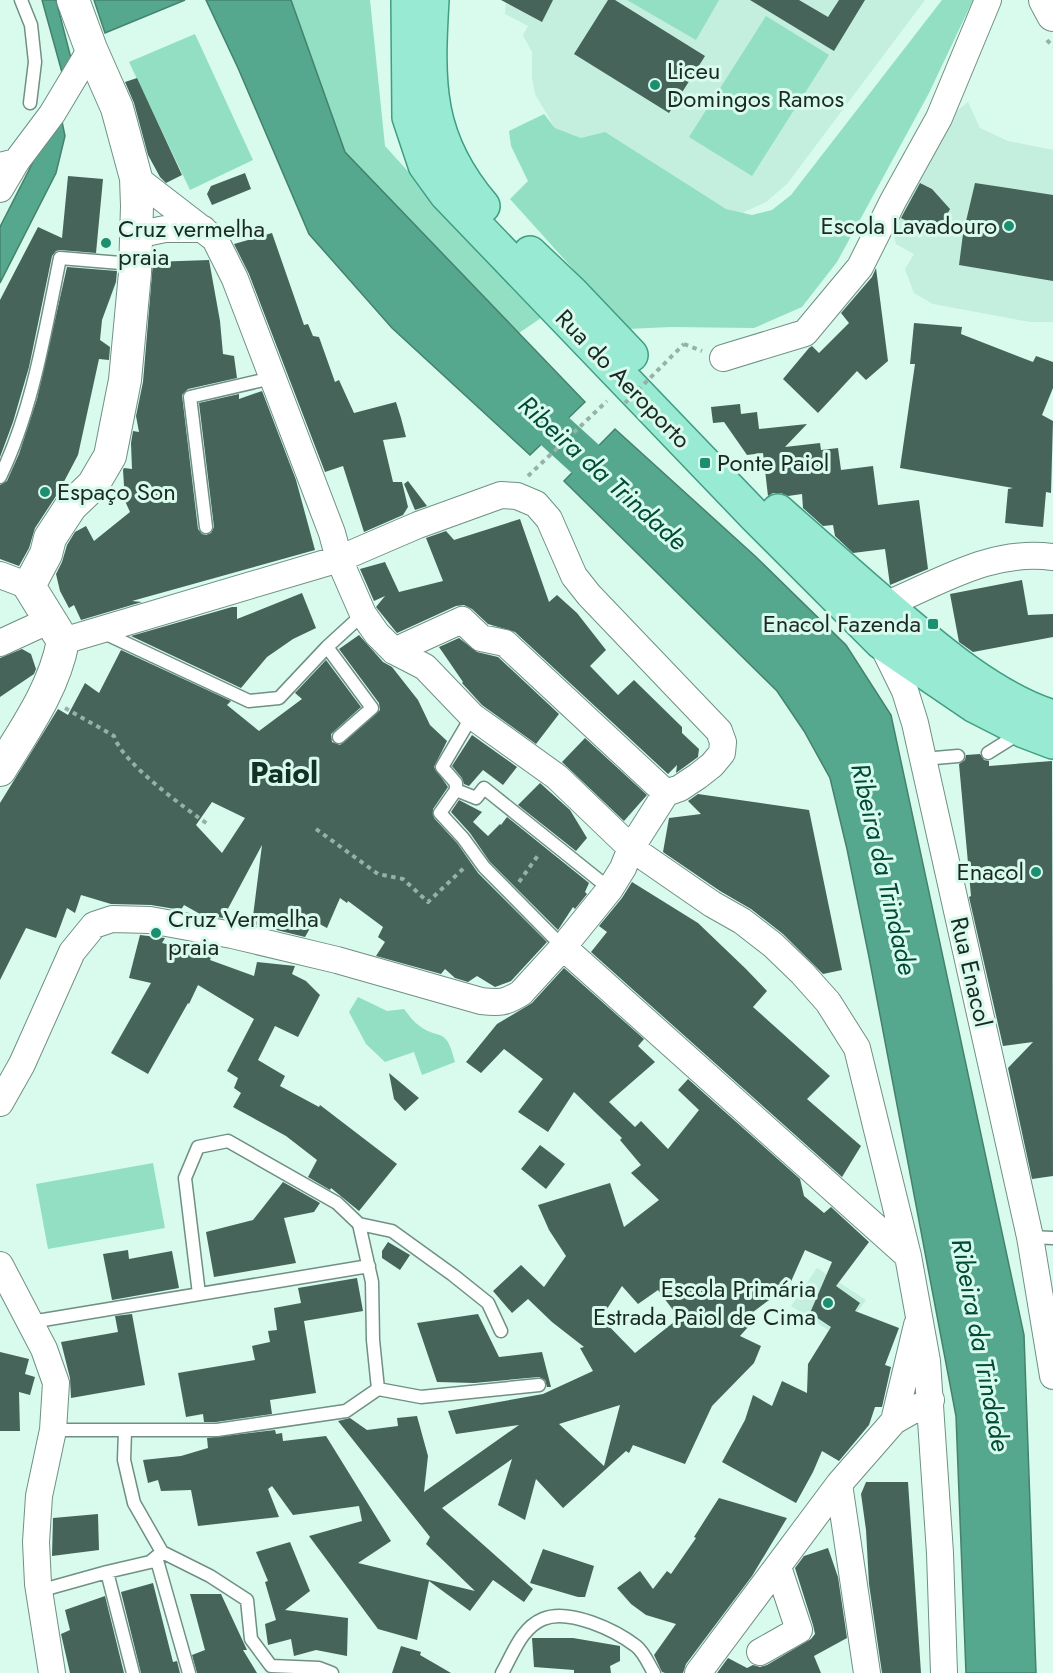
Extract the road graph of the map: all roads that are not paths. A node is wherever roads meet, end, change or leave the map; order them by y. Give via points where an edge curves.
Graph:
1 (21, 0) edge
2 (74, 0) edge
3 (408, 0) edge
4 (432, 0) edge
5 (988, 0) edge
6 (1045, 0) edge
7 (1053, 15) edge
8 (91, 49) junction
9 (30, 103) dead end
10 (8, 164) edge
11 (136, 178) junction
12 (0, 189) edge
13 (202, 229) junction
14 (136, 249) junction
15 (723, 358) dead end
16 (273, 378) junction
17 (0, 477) edge
18 (206, 527) dead end
19 (1053, 557) edge
20 (339, 559) junction
21 (0, 575) edge
22 (29, 586) junction
23 (885, 605) junction
24 (363, 614) junction
25 (98, 630) junction
26 (56, 631) junction
27 (881, 642) junction
28 (0, 643) edge
29 (327, 647) junction
30 (394, 651) junction
31 (472, 716) junction
32 (1053, 717) edge
33 (1038, 736) edge
34 (339, 737) dead end
35 (988, 753) dead end
36 (958, 756) dead end
37 (923, 759) junction
38 (0, 770) edge
39 (456, 790) junction
40 (666, 793) junction
41 (631, 848) junction
42 (610, 889) junction
43 (563, 947) junction
44 (0, 1103) edge
45 (359, 1224) junction
46 (1042, 1238) edge
47 (908, 1256) junction
48 (0, 1265) edge
49 (369, 1266) junction
50 (199, 1294) junction
51 (920, 1316) junction
52 (30, 1322) junction
53 (501, 1332) dead end
54 (1053, 1376) edge
55 (539, 1385) dead end
56 (378, 1389) junction
57 (931, 1400) junction
58 (894, 1421) junction
59 (53, 1430) junction
60 (125, 1431) junction
61 (839, 1484) junction
62 (159, 1554) junction
63 (778, 1567) junction
64 (107, 1572) junction
65 (39, 1591) junction
66 (760, 1653) dead end
67 (52, 1673) edge
68 (133, 1673) edge
69 (189, 1673) edge
70 (332, 1673) edge
71 (502, 1673) edge
72 (654, 1673) edge
73 (698, 1673) edge
74 (867, 1673) edge
75 (944, 1673) edge

1 - 9 lane via 31,25 35,62
2 - 8 street
3 - 27 main road, Rua do Aeroporto via 409,117 424,165 434,179 563,318
4 - 23 main road, Rua do Aeroporto via 431,96 436,125 464,183 768,502
5 - 15 street via 939,118 860,267 805,333
6 - 7 street
8 - 10 street via 52,114
8 - 11 street via 117,108
10 - 12 street
11 - 13 street
11 - 14 street
13 - 14 street via 165,229
13 - 16 street via 215,239 235,279
14 - 17 lane via 60,258 22,421
14 - 22 street via 125,380 111,456 50,538
16 - 18 lane via 189,397
16 - 20 street
19 - 23 street via 1023,555 987,561
20 - 24 street
20 - 25 street
20 - 40 street via 501,495 536,504 549,519 574,576 589,595 719,731 722,753 712,765 680,788
21 - 22 street
22 - 26 street
23 - 32 main road, Rua do Aeroporto via 976,678
24 - 29 lane
24 - 30 street
25 - 26 street
25 - 29 lane via 249,701 279,698
26 - 28 street
26 - 38 street via 59,662 48,690
27 - 33 main road, Rua do Aeroporto via 956,694
27 - 37 street, Rua Enacol via 911,707
29 - 34 lane via 372,708
30 - 31 street via 425,667
30 - 40 street via 462,620 481,638 505,643
31 - 39 lane via 442,767 456,783
31 - 41 street via 557,777
33 - 35 lane
36 - 37 lane
37 - 46 street, Rua Enacol
39 - 42 lane via 476,798 484,788
39 - 43 lane via 440,813 484,867
40 - 41 street
41 - 42 street
41 - 47 street via 773,945 828,1002 857,1048
42 - 43 street
43 - 44 street via 521,993 497,1003 232,935 150,920 112,920 94,925 72,952 22,1064
43 - 47 street
45 - 49 lane
45 - 50 lane via 338,1203 228,1141 198,1148 185,1178
45 - 53 lane via 392,1231 453,1275 488,1303
46 - 54 street, Rua Enacol
47 - 51 street
48 - 52 street
49 - 50 lane
49 - 56 lane
50 - 52 lane
51 - 57 street
51 - 58 street
52 - 59 street via 56,1383
55 - 56 lane via 421,1397
56 - 60 lane via 346,1411 217,1430
57 - 58 street
57 - 75 street
58 - 61 street
59 - 60 lane
59 - 65 street via 39,1496
60 - 62 lane via 124,1460 134,1503
61 - 63 street
61 - 74 street
62 - 64 lane via 150,1562
62 - 69 lane
62 - 70 lane via 210,1576 247,1600 251,1639 271,1666 320,1668
63 - 66 street via 800,1630
63 - 73 street
64 - 65 lane
64 - 68 lane
65 - 67 street
71 - 72 lane via 521,1636 542,1619 564,1615 600,1626 638,1647

